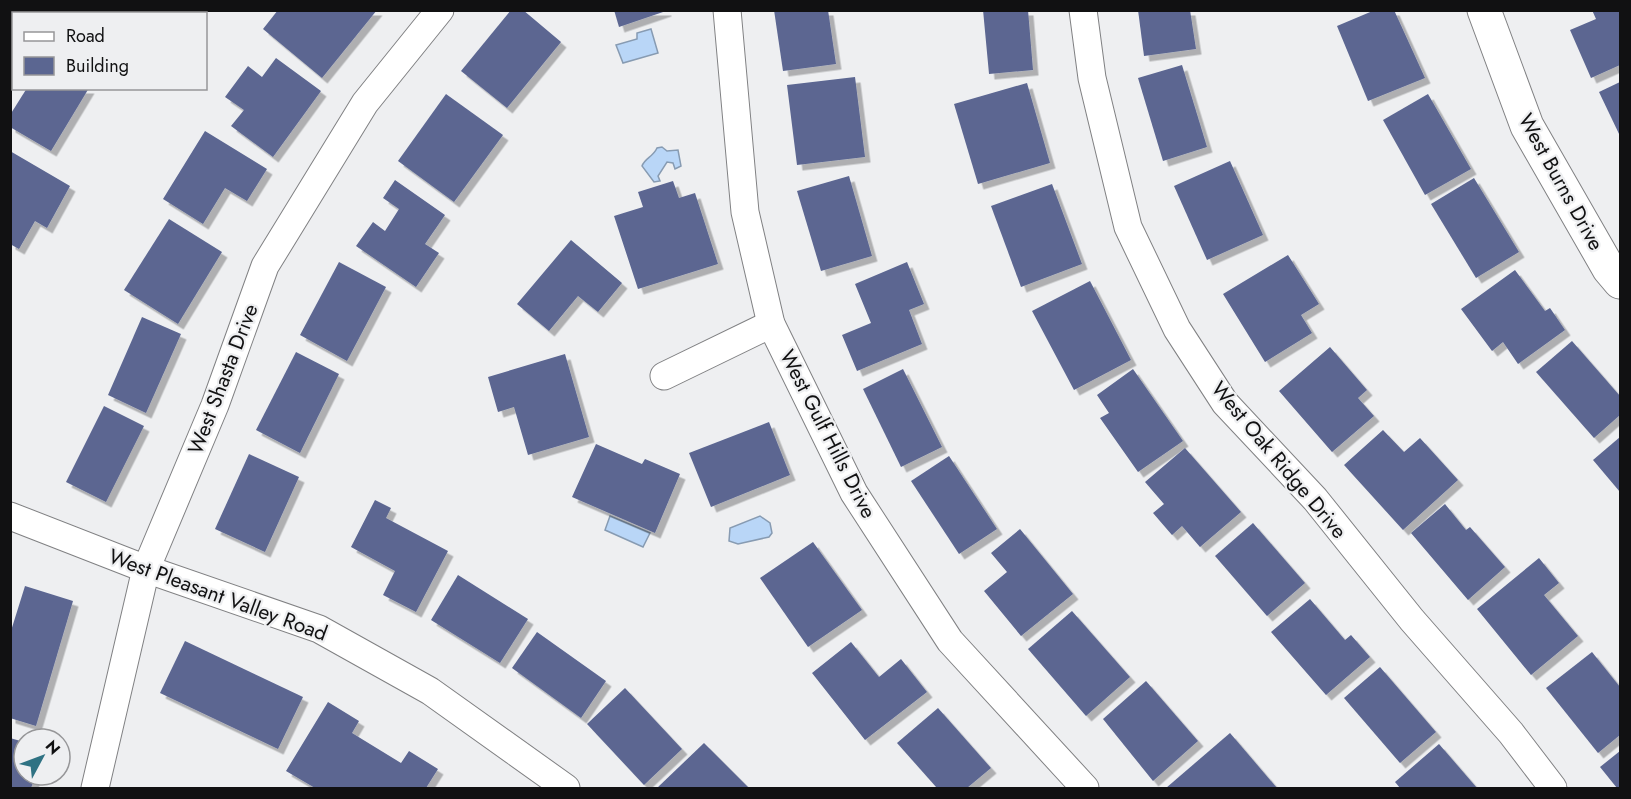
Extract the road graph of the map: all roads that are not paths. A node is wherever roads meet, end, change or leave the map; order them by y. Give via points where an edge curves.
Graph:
1 (440, 10) edge
2 (727, 10) edge
3 (1083, 10) edge
4 (1484, 10) edge
5 (1620, 282) edge
6 (771, 324) junction
7 (664, 376) dead end
8 (10, 516) edge
9 (146, 569) junction
10 (95, 789) edge
11 (566, 789) edge
12 (1085, 789) edge
13 (1553, 789) edge

1 - 9 street, West Shasta Drive via 365,104 265,267 214,405
2 - 6 street, West Gulf Hills Drive via 745,212
3 - 13 street, West Oak Ridge Drive via 1092,78 1128,227 1178,329 1226,403 1315,500 1412,620 1511,733
4 - 5 street, West Burns Drive via 1527,126
6 - 7 street
6 - 12 street, West Gulf Hills Drive via 854,493 950,640
8 - 9 street, West Pleasant Valley Road
9 - 10 street, West Shasta Drive
9 - 11 street, West Pleasant Valley Road via 319,629 430,691

